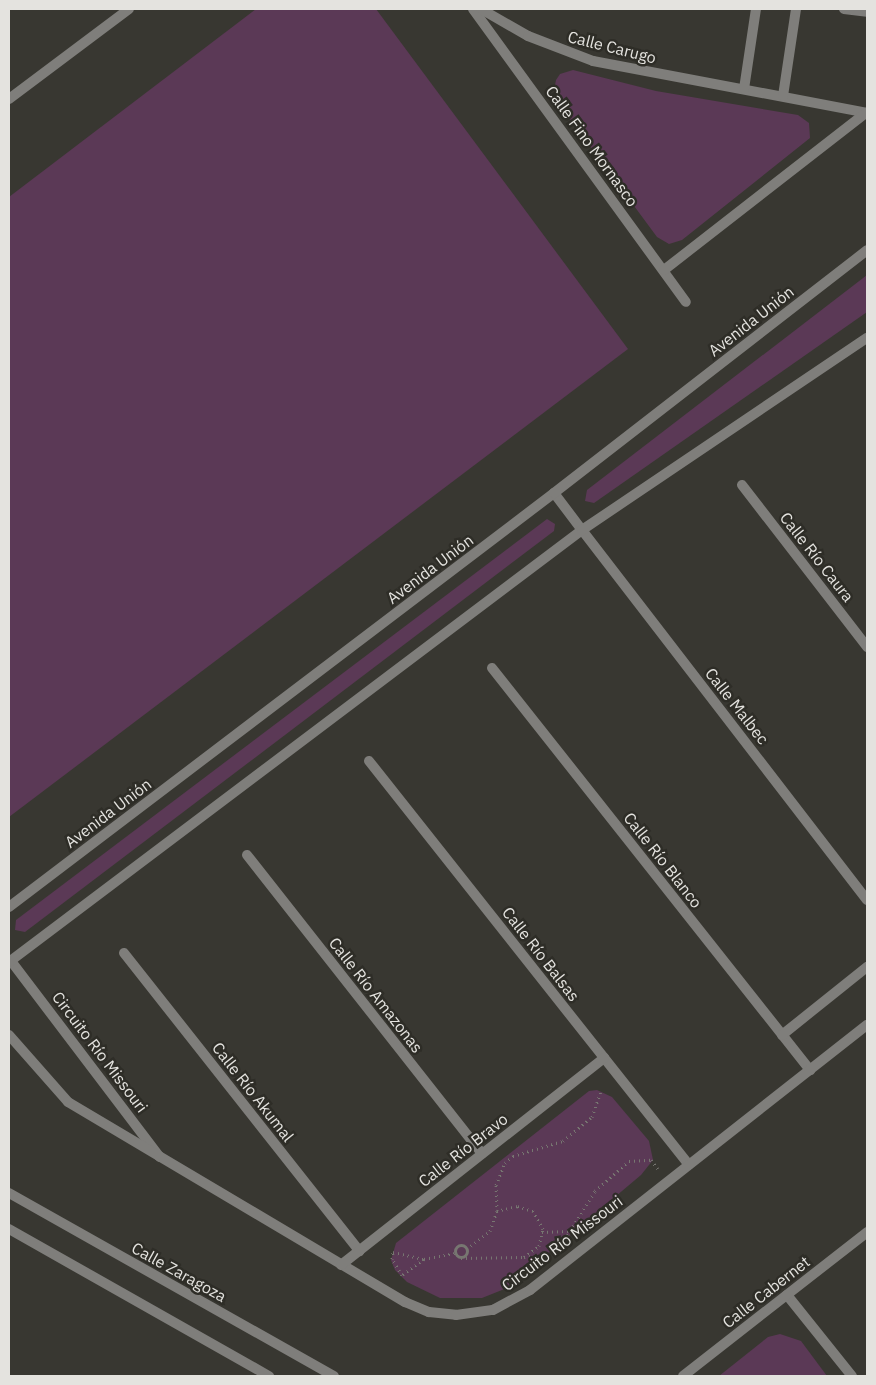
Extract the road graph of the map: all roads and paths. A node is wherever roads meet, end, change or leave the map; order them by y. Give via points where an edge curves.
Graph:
1 (129, 9) edge
2 (473, 9) edge
3 (480, 9) edge
4 (756, 9) edge
5 (796, 9) edge
6 (844, 9) edge
7 (867, 12) edge
8 (744, 89) junction
9 (783, 96) junction
10 (9, 99) edge
11 (867, 113) edge
12 (867, 250) edge
13 (664, 270) junction
14 (686, 302) dead end
15 (867, 338) edge
16 (742, 485) dead end
17 (554, 493) junction
18 (582, 530) junction
19 (867, 647) edge
20 (492, 668) dead end
21 (369, 761) dead end
22 (247, 855) dead end
23 (867, 900) edge
24 (9, 908) edge
25 (124, 952) dead end
26 (10, 960) edge
27 (867, 968) edge
28 (867, 1025) edge
29 (9, 1035) edge
30 (782, 1035) junction
31 (604, 1058) junction
32 (810, 1070) junction
33 (601, 1091) dead end
34 (482, 1154) junction
35 (164, 1162) junction
36 (689, 1166) junction
37 (668, 1182) junction
38 (9, 1193) edge
39 (497, 1211) junction
40 (9, 1229) edge
41 (568, 1231) junction
42 (542, 1232) junction
43 (867, 1232) edge
44 (559, 1244) dead end
45 (467, 1249) junction
46 (359, 1251) junction
47 (455, 1253) junction
48 (548, 1253) dead end
49 (524, 1257) junction
50 (461, 1258) junction
51 (424, 1259) junction
52 (341, 1265) junction
53 (788, 1295) junction
54 (269, 1376) edge
55 (334, 1376) edge
56 (684, 1376) edge
57 (852, 1376) edge

1 - 10 street
2 - 13 street, Calle Fino Mornasco
3 - 8 street, Calle Carugo via 528,36 593,61
4 - 8 street
5 - 9 street
6 - 7 street
8 - 9 street, Calle Carugo
9 - 11 street, Calle Carugo
11 - 13 street
12 - 17 street, Avenida Unión
13 - 14 street, Calle Fino Mornasco
15 - 18 street
16 - 19 street, Calle Río Caura
17 - 18 street, Calle Malbec
17 - 24 street, Avenida Unión
18 - 23 street, Calle Malbec
18 - 26 street
20 - 30 street, Calle Río Blanco
21 - 31 street, Calle Río Balsas
22 - 34 street, Calle Río Amazonas
25 - 46 street, Calle Río Akumal
26 - 35 street, Circuito Río Missouri
27 - 30 street
28 - 32 street, Circuito Río Missouri
29 - 35 street, Circuito Río Missouri via 62,1098
30 - 32 street, Calle Río Blanco
31 - 34 street, Calle Río Bravo
31 - 36 street, Calle Río Balsas
32 - 36 street, Circuito Río Missouri
33 - 39 path via 592,1117 563,1141 513,1156 506,1163 496,1185
34 - 46 street, Calle Río Bravo
35 - 52 street, Circuito Río Missouri
36 - 37 street, Circuito Río Missouri
37 - 41 path via 651,1160 629,1161 594,1191
37 - 52 street, Circuito Río Missouri via 536,1285 512,1301 483,1313 456,1315 419,1309
38 - 55 street, Calle Zaragoza
39 - 42 path via 517,1206 527,1208 540,1221
39 - 45 path via 490,1231
40 - 54 street
41 - 42 path
41 - 44 path
42 - 49 path via 539,1246
43 - 53 street, Calle Cabernet
45 - 47 path via 458,1245
45 - 50 path
46 - 52 street, Calle Río Bravo
47 - 50 path
47 - 51 path
48 - 49 path
49 - 50 path
51 - 51 path via 393,1252 392,1257 402,1274
53 - 56 street, Calle Cabernet
53 - 57 street

